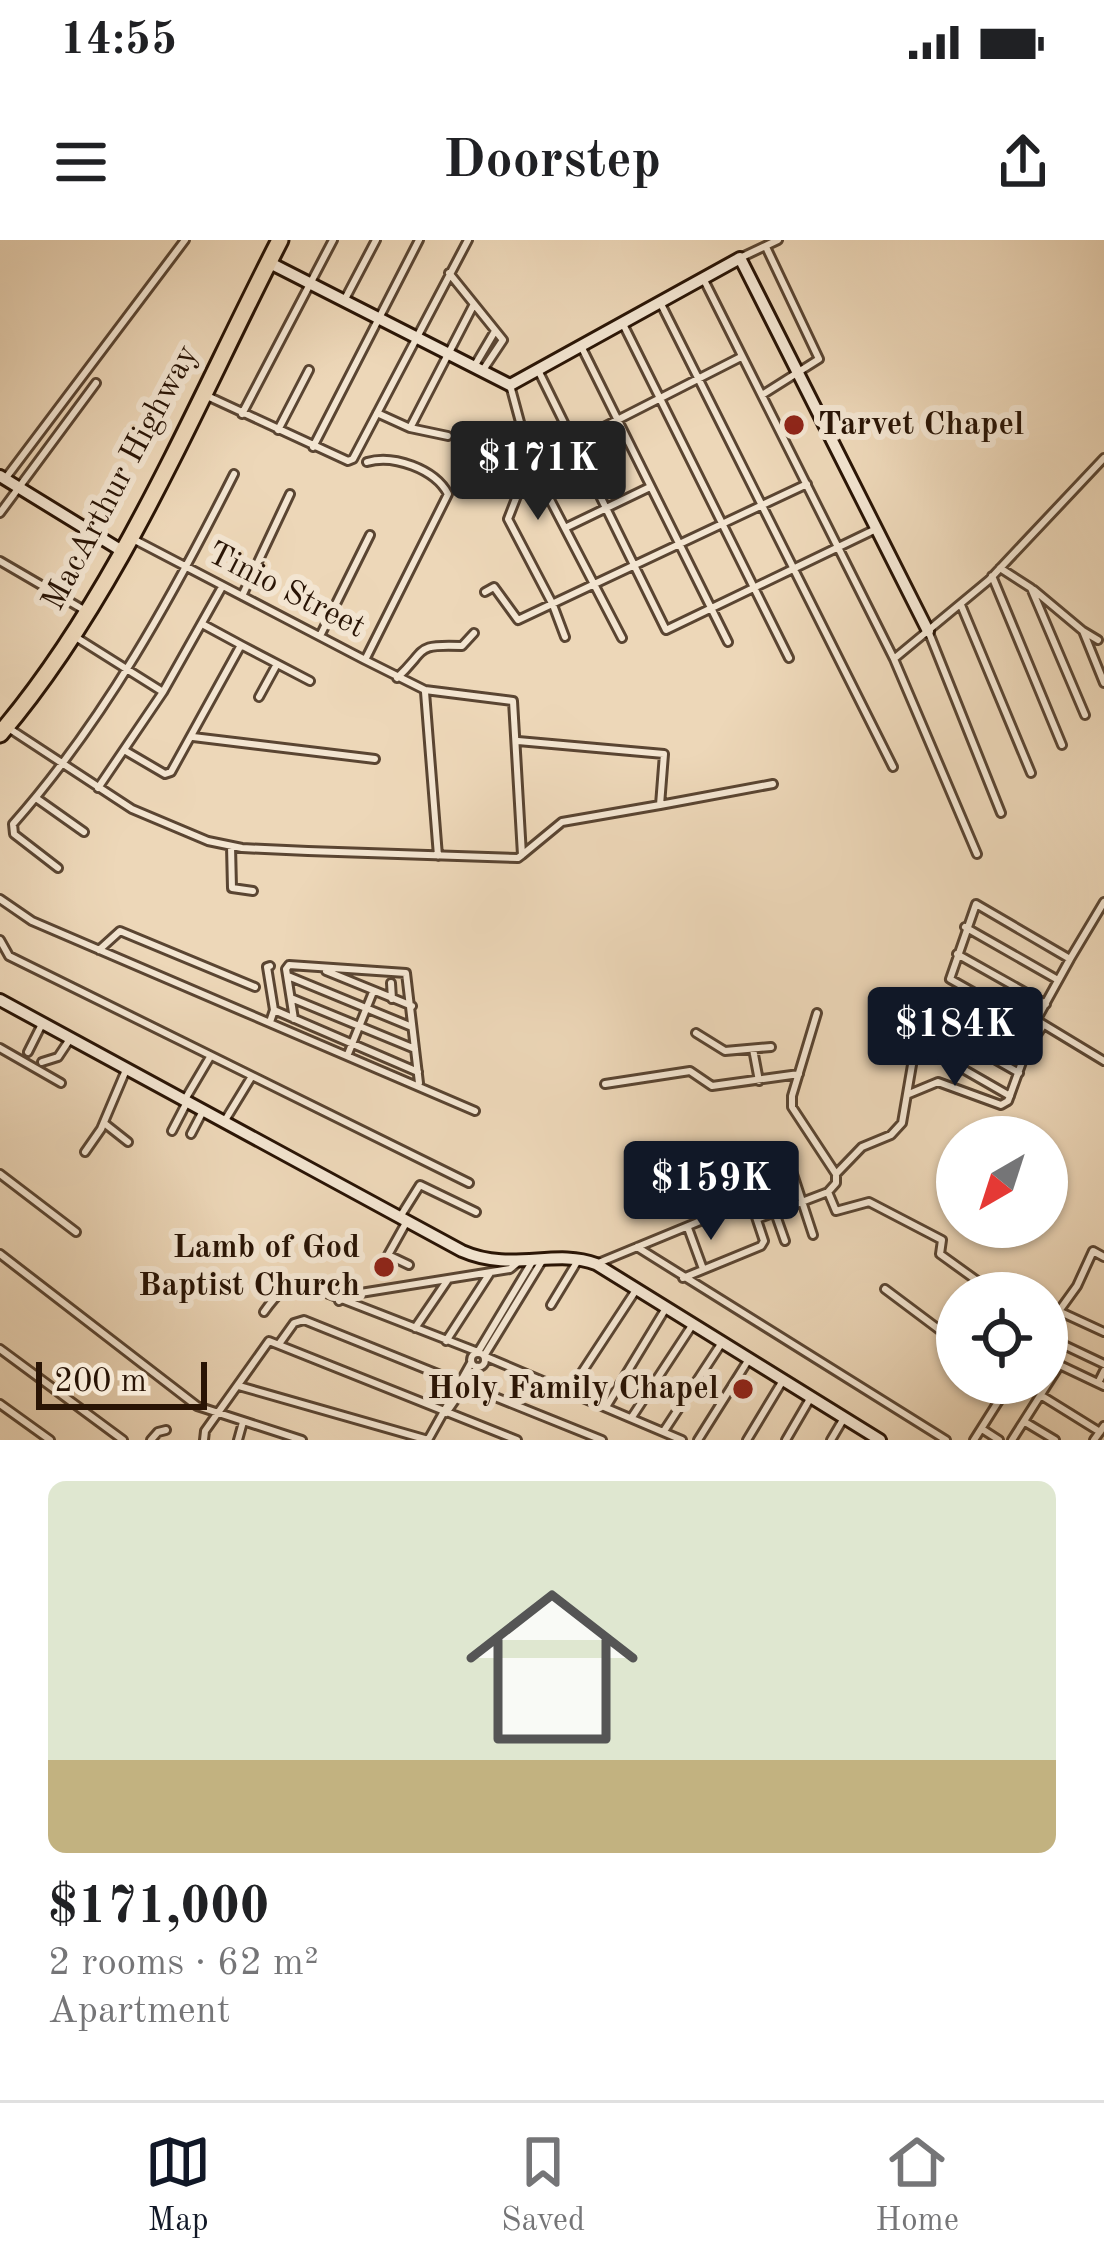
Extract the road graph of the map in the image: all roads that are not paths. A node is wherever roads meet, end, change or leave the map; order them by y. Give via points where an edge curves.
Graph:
1 (185, 240) edge
2 (280, 240) edge
3 (333, 240) edge
4 (376, 240) edge
5 (418, 240) edge
6 (468, 240) edge
7 (778, 240) edge
8 (766, 247) junction
9 (740, 258) junction
10 (268, 262) junction
11 (449, 273) junction
12 (704, 280) junction
13 (312, 283) junction
14 (345, 299) junction
15 (474, 304) junction
16 (661, 304) junction
17 (380, 316) junction
18 (623, 324) junction
19 (417, 336) junction
20 (580, 345) junction
21 (448, 354) junction
22 (741, 357) junction
23 (537, 368) junction
24 (309, 370) dead end
25 (477, 370) junction
26 (799, 374) junction
27 (700, 379) junction
28 (96, 383) dead end
29 (511, 386) junction
30 (202, 394) junction
31 (763, 395) junction
32 (659, 397) junction
33 (377, 413) junction
34 (242, 414) junction
35 (615, 419) junction
36 (410, 428) junction
37 (278, 430) junction
38 (448, 436) dead end
39 (572, 441) junction
40 (313, 447) junction
41 (1104, 458) edge
42 (367, 461) dead end
43 (531, 463) junction
44 (234, 474) dead end
45 (3, 478) edge
46 (807, 484) junction
47 (650, 487) junction
48 (19, 488) junction
49 (290, 494) dead end
50 (765, 506) junction
51 (605, 507) junction
52 (0, 513) edge
53 (724, 526) junction
54 (565, 528) junction
55 (876, 529) junction
56 (370, 535) dead end
57 (126, 544) junction
58 (679, 546) junction
59 (839, 546) junction
60 (0, 561) edge
61 (635, 567) junction
62 (187, 568) junction
63 (1000, 568) junction
64 (796, 569) junction
65 (992, 576) junction
66 (595, 585) junction
67 (222, 587) junction
68 (1031, 587) junction
69 (754, 588) junction
70 (485, 592) dead end
71 (242, 596) junction
72 (554, 605) junction
73 (961, 605) junction
74 (710, 609) junction
75 (87, 612) junction
76 (204, 625) junction
77 (928, 631) junction
78 (1083, 631) junction
79 (474, 633) dead end
80 (73, 635) junction
81 (320, 636) junction
82 (565, 638) dead end
83 (622, 638) dead end
84 (1098, 640) dead end
85 (728, 642) dead end
86 (241, 645) junction
87 (789, 658) dead end
88 (894, 659) junction
89 (365, 660) junction
90 (278, 664) junction
91 (126, 670) junction
92 (397, 678) junction
93 (310, 681) dead end
94 (1104, 682) edge
95 (425, 690) junction
96 (163, 692) junction
97 (259, 697) dead end
98 (1084, 716) dead end
99 (3, 730) edge
100 (194, 737) junction
101 (517, 741) junction
102 (1062, 745) dead end
103 (124, 750) junction
104 (376, 759) dead end
105 (62, 764) junction
106 (893, 767) dead end
107 (1031, 773) dead end
108 (772, 784) dead end
109 (97, 789) junction
110 (36, 798) junction
111 (660, 805) junction
112 (1001, 813) dead end
113 (84, 832) dead end
114 (231, 847) junction
115 (977, 854) dead end
116 (522, 855) junction
117 (438, 856) junction
118 (58, 868) dead end
119 (254, 891) dead end
120 (0, 899) edge
121 (1104, 902) edge
122 (964, 927) junction
123 (0, 940) edge
124 (102, 951) junction
125 (957, 954) junction
126 (1070, 959) junction
127 (270, 966) dead end
128 (320, 968) junction
129 (288, 976) junction
130 (1058, 980) junction
131 (391, 983) dead end
132 (255, 987) dead end
133 (374, 992) junction
134 (291, 998) junction
135 (392, 999) junction
136 (0, 1000) edge
137 (1046, 1004) junction
138 (412, 1006) junction
139 (274, 1010) junction
140 (366, 1010) junction
141 (817, 1013) dead end
142 (294, 1019) junction
143 (270, 1022) junction
144 (931, 1023) junction
145 (42, 1024) junction
146 (1040, 1024) junction
147 (359, 1026) junction
148 (412, 1027) junction
149 (696, 1033) dead end
150 (70, 1039) junction
151 (352, 1044) junction
152 (923, 1046) junction
153 (771, 1047) dead end
154 (0, 1048) edge
155 (415, 1049) junction
156 (752, 1049) junction
157 (1026, 1051) junction
158 (28, 1052) dead end
159 (348, 1054) junction
160 (211, 1056) junction
161 (1104, 1061) edge
162 (42, 1062) dead end
163 (127, 1070) junction
164 (418, 1072) junction
165 (1019, 1073) junction
166 (799, 1074) junction
167 (251, 1076) junction
168 (759, 1081) junction
169 (61, 1083) dead end
170 (605, 1084) dead end
171 (419, 1085) junction
172 (909, 1094) junction
173 (1010, 1096) junction
174 (185, 1101) junction
175 (203, 1111) junction
176 (475, 1111) dead end
177 (224, 1122) junction
178 (104, 1123) junction
179 (172, 1131) dead end
180 (191, 1134) dead end
181 (128, 1142) dead end
182 (85, 1152) dead end
183 (792, 1171) dead end
184 (0, 1174) edge
185 (836, 1174) junction
186 (469, 1183) dead end
187 (766, 1187) dead end
188 (828, 1192) junction
189 (802, 1202) junction
190 (476, 1212) dead end
191 (774, 1213) junction
192 (404, 1219) junction
193 (757, 1219) junction
194 (687, 1226) junction
195 (76, 1232) dead end
196 (813, 1235) dead end
197 (785, 1241) dead end
198 (638, 1247) junction
199 (0, 1254) edge
200 (1104, 1257) edge
201 (579, 1259) junction
202 (537, 1262) junction
203 (596, 1264) junction
204 (409, 1265) dead end
205 (493, 1266) junction
206 (704, 1269) junction
207 (965, 1272) edge
208 (683, 1277) junction
209 (447, 1281) junction
210 (636, 1289) junction
211 (885, 1289) dead end
212 (1068, 1298) edge
213 (339, 1301) junction
214 (551, 1305) dead end
215 (666, 1308) junction
216 (264, 1312) dead end
217 (1068, 1315) edge
218 (693, 1324) junction
219 (936, 1327) edge
220 (415, 1328) junction
221 (1104, 1332) edge
222 (446, 1341) junction
223 (722, 1342) junction
224 (279, 1344) junction
225 (1068, 1348) edge
226 (2, 1354) edge
227 (481, 1354) junction
228 (749, 1359) junction
229 (1104, 1368) edge
230 (1068, 1370) edge
231 (783, 1381) junction
232 (463, 1384) junction
233 (1101, 1385) edge
234 (239, 1386) junction
235 (568, 1392) junction
236 (812, 1396) junction
237 (0, 1404) edge
238 (997, 1404) edge
239 (1037, 1404) edge
240 (1057, 1404) edge
241 (606, 1407) junction
242 (445, 1412) junction
243 (219, 1415) junction
244 (632, 1418) junction
245 (844, 1418) junction
246 (243, 1422) junction
247 (1025, 1422) junction
248 (981, 1429) junction
249 (1102, 1429) edge
250 (166, 1430) dead end
251 (394, 1430) junction
252 (664, 1431) junction
253 (875, 1439) edge
254 (50, 1440) edge
255 (123, 1440) edge
256 (151, 1440) edge
257 (204, 1440) edge
258 (238, 1440) edge
259 (302, 1440) edge
260 (392, 1440) edge
261 (428, 1440) edge
262 (517, 1440) edge
263 (602, 1440) edge
264 (682, 1440) edge
265 (698, 1440) edge
266 (746, 1440) edge
267 (786, 1440) edge
268 (831, 1440) edge
269 (946, 1440) edge
270 (974, 1440) edge
271 (999, 1440) edge
272 (1012, 1440) edge
273 (1054, 1440) edge
274 (1094, 1440) edge

1 - 45 street
2 - 10 highway, MacArthur Highway
3 - 13 street
4 - 14 street
5 - 17 street
6 - 11 street
7 - 8 street
8 - 9 street
8 - 26 street via 819,359
9 - 12 street
9 - 26 street
10 - 13 street
10 - 30 highway, MacArthur Highway
11 - 15 street
11 - 19 street
12 - 16 street
12 - 22 street
13 - 14 street
13 - 34 street
14 - 17 street
15 - 21 street
15 - 25 street via 495,331
16 - 18 street
16 - 27 street
17 - 19 street
17 - 40 street
18 - 20 street
18 - 32 street
19 - 21 street
19 - 33 street
20 - 23 street
20 - 35 street
21 - 25 street
21 - 36 street
22 - 27 street
22 - 31 street
23 - 29 street
23 - 39 street
24 - 37 street
25 - 29 street
26 - 31 street
26 - 55 street
27 - 32 street
27 - 50 street
28 - 48 street
29 - 43 street
30 - 34 street
30 - 57 highway, MacArthur Highway
31 - 46 street
32 - 35 street
32 - 53 street
33 - 36 street
33 - 40 street via 348,461
34 - 37 street
35 - 39 street
35 - 47 street
36 - 38 street
37 - 40 street
39 - 43 street
39 - 51 street
41 - 63 street
42 - 89 street, Tinio Street via 400,460 448,494
43 - 54 street
43 - 72 street via 508,518
44 - 62 street
45 - 48 street
46 - 50 street
46 - 59 street
47 - 51 street
47 - 58 street
48 - 52 street
48 - 57 street
49 - 71 street
50 - 53 street
50 - 64 street
51 - 54 street
51 - 61 street
53 - 58 street
53 - 69 street
54 - 66 street
55 - 59 street
55 - 77 street
56 - 81 street
57 - 62 street, Tinio Street
57 - 75 highway, MacArthur Highway
58 - 61 street
58 - 74 street
59 - 64 street
59 - 88 street
60 - 75 street
61 - 66 street
61 - 74 street via 666,630
62 - 67 street, Tinio Street
62 - 91 street
63 - 65 street
63 - 68 street
64 - 69 street
64 - 106 street
65 - 73 street
65 - 102 street
66 - 72 street
66 - 83 street
67 - 71 street, Tinio Street
67 - 76 street
68 - 78 street
68 - 98 street
69 - 74 street
69 - 87 street
70 - 72 street via 494,587 514,620
71 - 81 street, Tinio Street
72 - 82 street
73 - 77 street
73 - 107 street
74 - 85 street
75 - 80 highway, MacArthur Highway
76 - 86 street
76 - 96 street
77 - 88 street
77 - 112 street
78 - 84 street
78 - 94 street
79 - 92 street via 462,646 420,649
80 - 91 street
80 - 99 highway, MacArthur Highway
81 - 89 street, Tinio Street
86 - 90 street
86 - 100 street
88 - 115 street
89 - 92 street
90 - 93 street
90 - 97 street
91 - 96 street
91 - 105 street
92 - 95 street
95 - 101 street via 513,701
95 - 117 street
96 - 103 street
99 - 105 street
100 - 103 street via 171,772
100 - 104 street
101 - 111 street via 664,754
101 - 116 street
103 - 109 street
105 - 109 street
105 - 110 street
108 - 111 street
109 - 114 street via 158,822
110 - 113 street
110 - 118 street via 12,829
111 - 116 street via 562,823
114 - 117 street
114 - 119 street via 232,888
116 - 117 street
120 - 124 street
121 - 126 street
122 - 125 street
122 - 126 street via 980,905
122 - 130 street
123 - 160 street via 9,956
124 - 132 street via 124,932
124 - 143 street
125 - 137 street
125 - 146 street via 951,981
126 - 130 street
127 - 139 street
128 - 129 street via 289,965
128 - 133 street
128 - 138 street via 406,973
129 - 134 street
129 - 140 street
130 - 137 street
131 - 135 street
133 - 135 street
133 - 140 street
134 - 142 street
134 - 147 street
135 - 138 street
136 - 145 street
137 - 146 street
138 - 148 street
139 - 142 street
139 - 143 street
140 - 147 street
140 - 148 street
141 - 166 street
142 - 151 street
143 - 159 street
144 - 152 street
144 - 157 street via 943,1006
144 - 165 street
145 - 150 street
145 - 158 street
146 - 157 street
146 - 161 street
147 - 151 street
147 - 155 street
148 - 155 street
149 - 156 street via 725,1052
150 - 162 street via 58,1057
150 - 163 street
151 - 159 street
151 - 164 street
152 - 172 street
152 - 173 street
153 - 156 street
154 - 169 street
155 - 164 street
156 - 168 street
157 - 165 street
159 - 171 street
160 - 167 street
160 - 174 street
163 - 174 street
163 - 178 street
164 - 171 street
165 - 173 street
166 - 168 street
166 - 185 street via 796,1117
167 - 177 street
167 - 186 street
168 - 170 street via 712,1086 690,1071
171 - 176 street
172 - 173 street via 938,1082 998,1105
172 - 185 street via 902,1124
174 - 175 street
174 - 179 street
175 - 177 street
175 - 180 street
177 - 192 street
178 - 181 street
178 - 182 street
183 - 189 street
184 - 195 street
185 - 188 street
187 - 191 street
188 - 189 street
188 - 207 street via 836,1211 868,1202 942,1240 940,1254
189 - 191 street
189 - 196 street
190 - 192 street via 420,1185
191 - 193 street
191 - 197 street
192 - 204 street via 388,1255
192 - 205 street
193 - 194 street via 744,1203
193 - 206 street via 760,1246
194 - 198 street
194 - 206 street
198 - 203 street
198 - 208 street
199 - 243 street
200 - 212 street via 1093,1252
201 - 202 street
201 - 203 street
201 - 214 street
202 - 205 street
202 - 227 street
203 - 210 street
205 - 209 street
205 - 222 street
206 - 208 street
208 - 269 street
209 - 213 street
209 - 220 street
210 - 215 street
210 - 235 street
211 - 219 street
213 - 216 street via 289,1286
213 - 220 street
215 - 218 street
215 - 241 street
217 - 221 street
218 - 223 street
218 - 244 street
220 - 222 street
222 - 227 street
223 - 228 street
223 - 252 street
224 - 232 street via 304,1320
224 - 234 street via 266,1342
224 - 242 street
225 - 229 street
226 - 255 street
227 - 232 street via 472,1356
227 - 235 street
228 - 231 street
228 - 265 street
229 - 233 street
230 - 233 street
231 - 236 street
231 - 266 street
232 - 242 street
232 - 263 street
234 - 243 street
234 - 251 street
235 - 241 street
236 - 245 street
236 - 267 street
237 - 254 street
238 - 248 street
239 - 247 street
240 - 249 street
241 - 244 street
242 - 261 street
242 - 262 street
243 - 246 street
243 - 257 street
244 - 252 street
245 - 253 street
245 - 268 street
246 - 258 street
246 - 259 street
247 - 272 street
247 - 273 street
248 - 270 street
248 - 271 street
249 - 274 street
250 - 256 street
251 - 260 street
251 - 261 street
252 - 264 street

